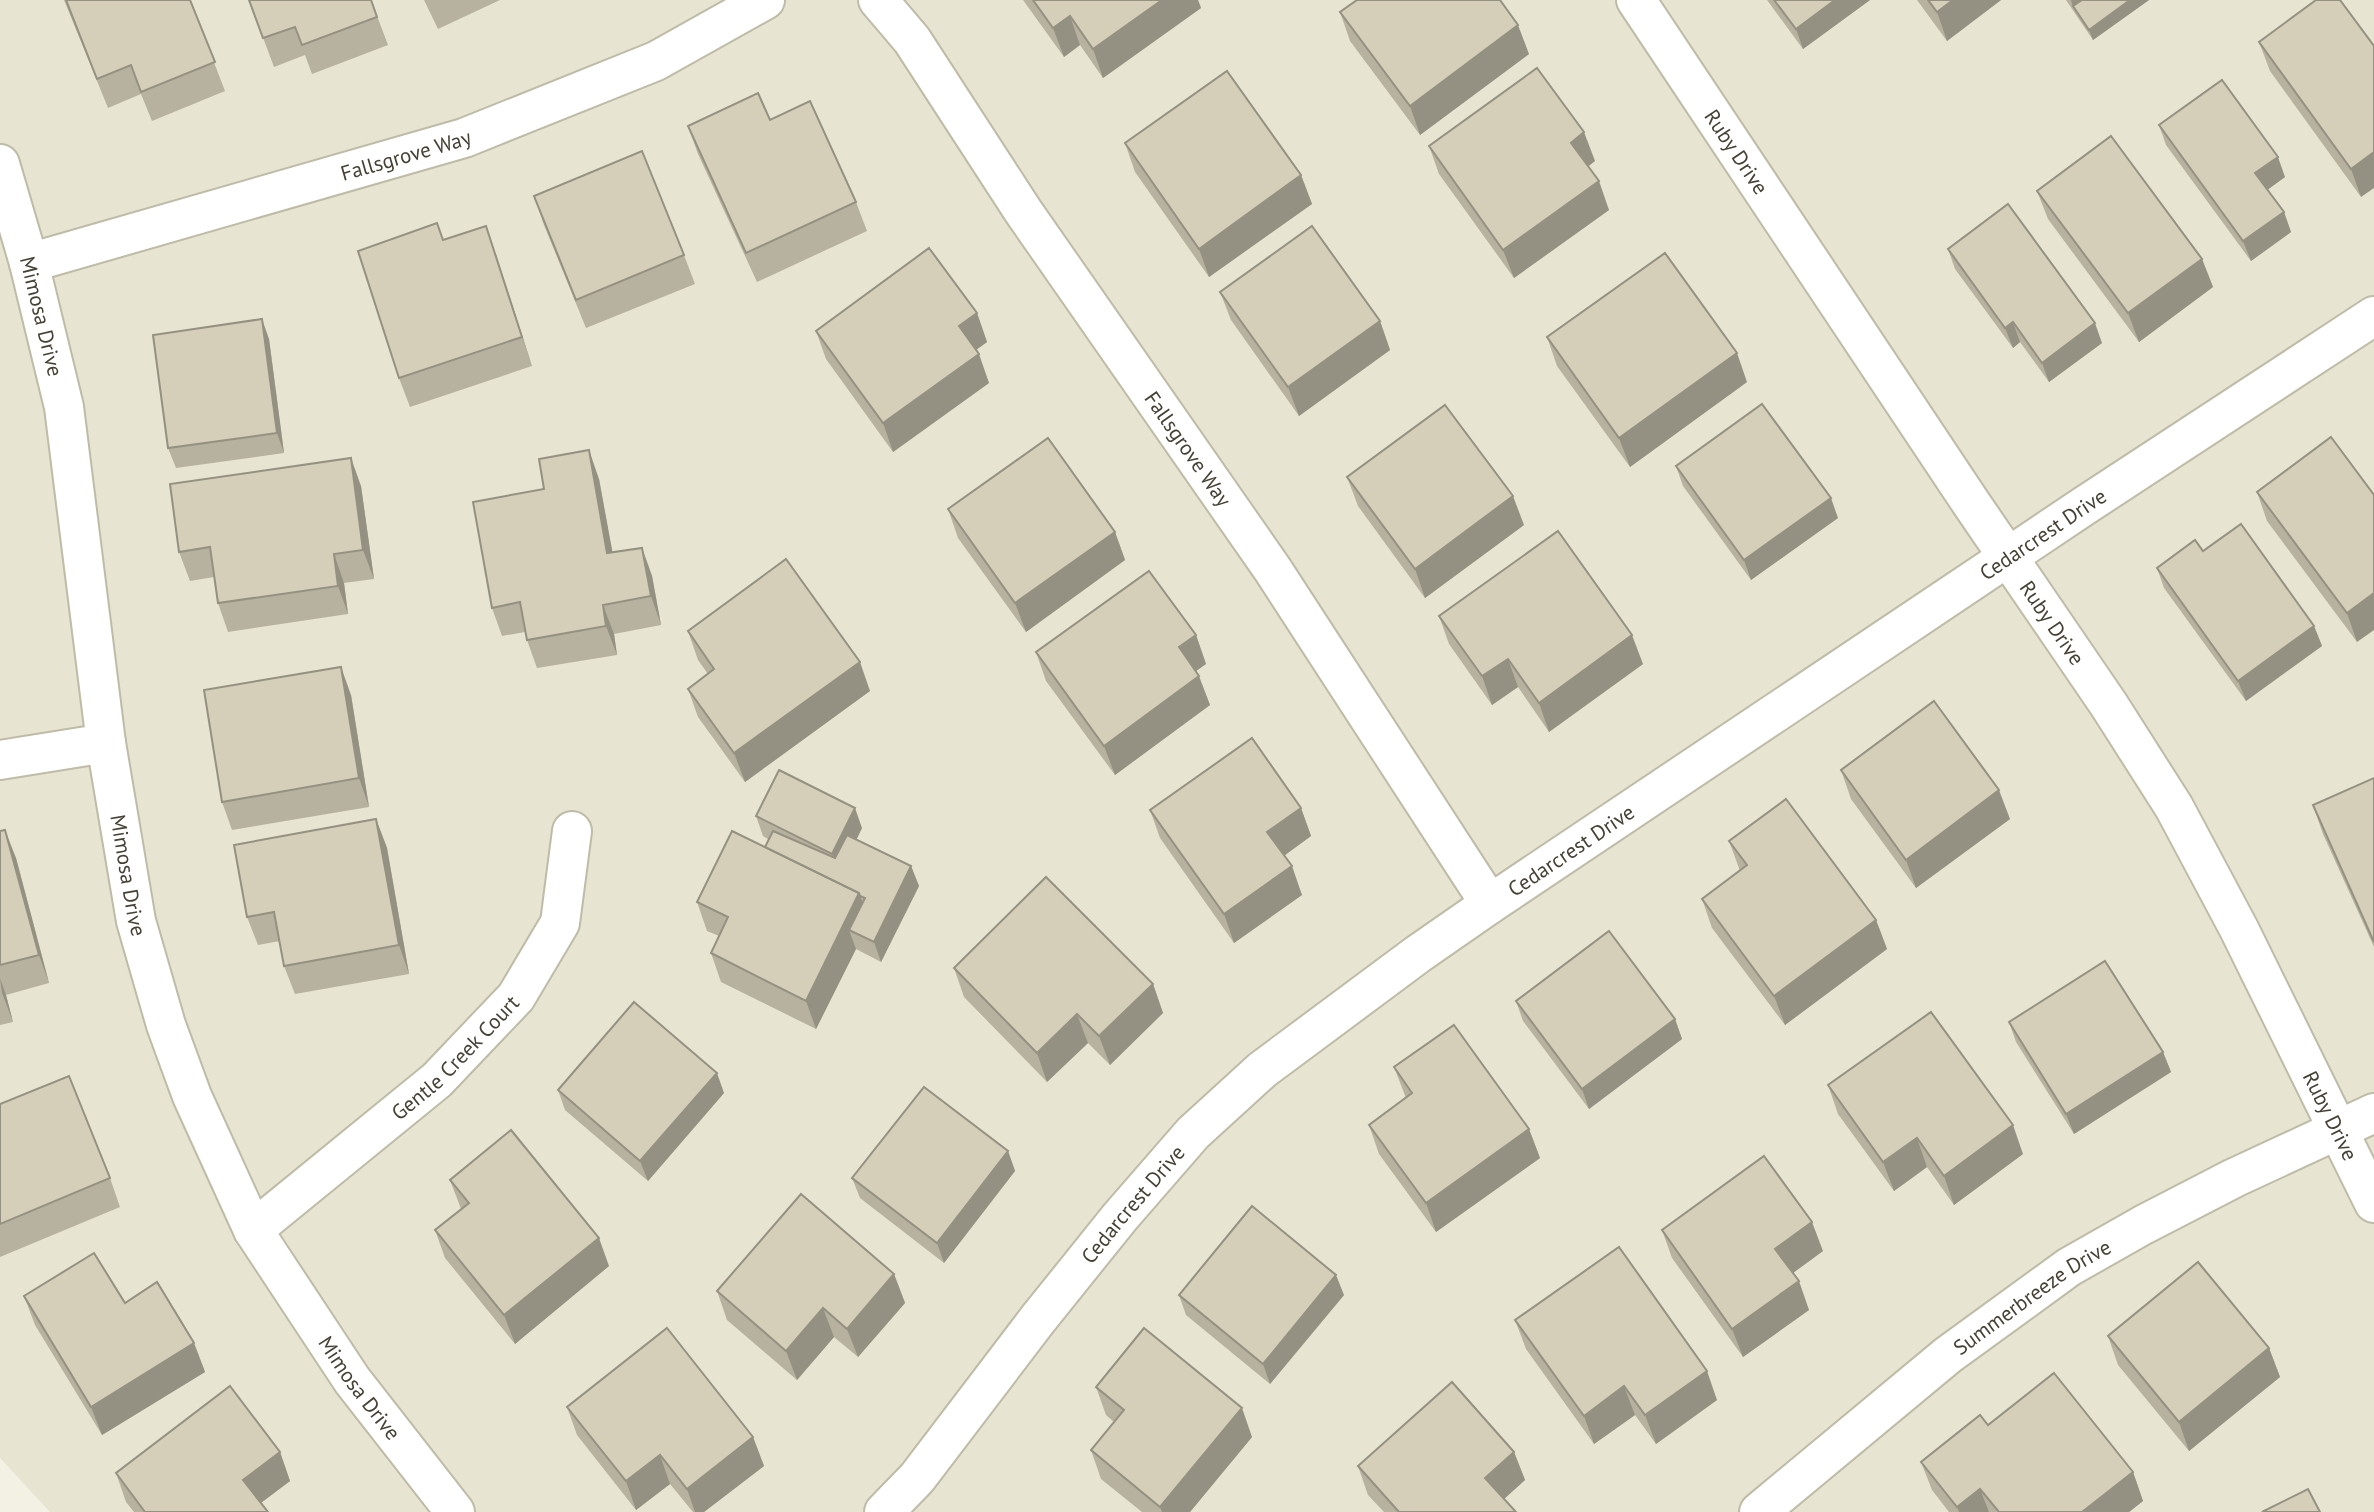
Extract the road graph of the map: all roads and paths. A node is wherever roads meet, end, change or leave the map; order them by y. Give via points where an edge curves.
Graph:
1 (765, 0) edge
2 (878, 0) edge
3 (1636, 0) edge
4 (0, 164) edge
5 (29, 263) junction
6 (2374, 316) edge
7 (2008, 559) junction
8 (106, 743) junction
9 (0, 760) edge
10 (572, 831) dead end
11 (1490, 904) junction
12 (2374, 1113) edge
13 (2338, 1129) junction
14 (2374, 1203) edge
15 (253, 1230) junction
16 (455, 1512) edge
17 (884, 1512) edge
18 (1759, 1512) edge

1 - 5 street, Fallsgrove Way via 656,61 464,138
2 - 11 street, Fallsgrove Way via 912,40 1023,211 1273,570
3 - 7 street, Ruby Drive
4 - 5 street, Mimosa Drive
5 - 8 street, Mimosa Drive via 64,407
6 - 7 street, Cedarcrest Drive
7 - 11 street, Cedarcrest Drive
7 - 13 street, Ruby Drive via 2174,807
8 - 9 street
8 - 15 street, Mimosa Drive via 136,921 166,1025 192,1096
10 - 15 street, Gentle Creek Court via 560,923 516,997 437,1080
11 - 17 street, Cedarcrest Drive via 1262,1070 1193,1133 1120,1217 917,1478
12 - 13 street, Summerbreeze Drive
13 - 14 street, Ruby Drive
13 - 18 street, Summerbreeze Drive via 2166,1213 2069,1267 1948,1355
15 - 16 street, Mimosa Drive via 352,1380

